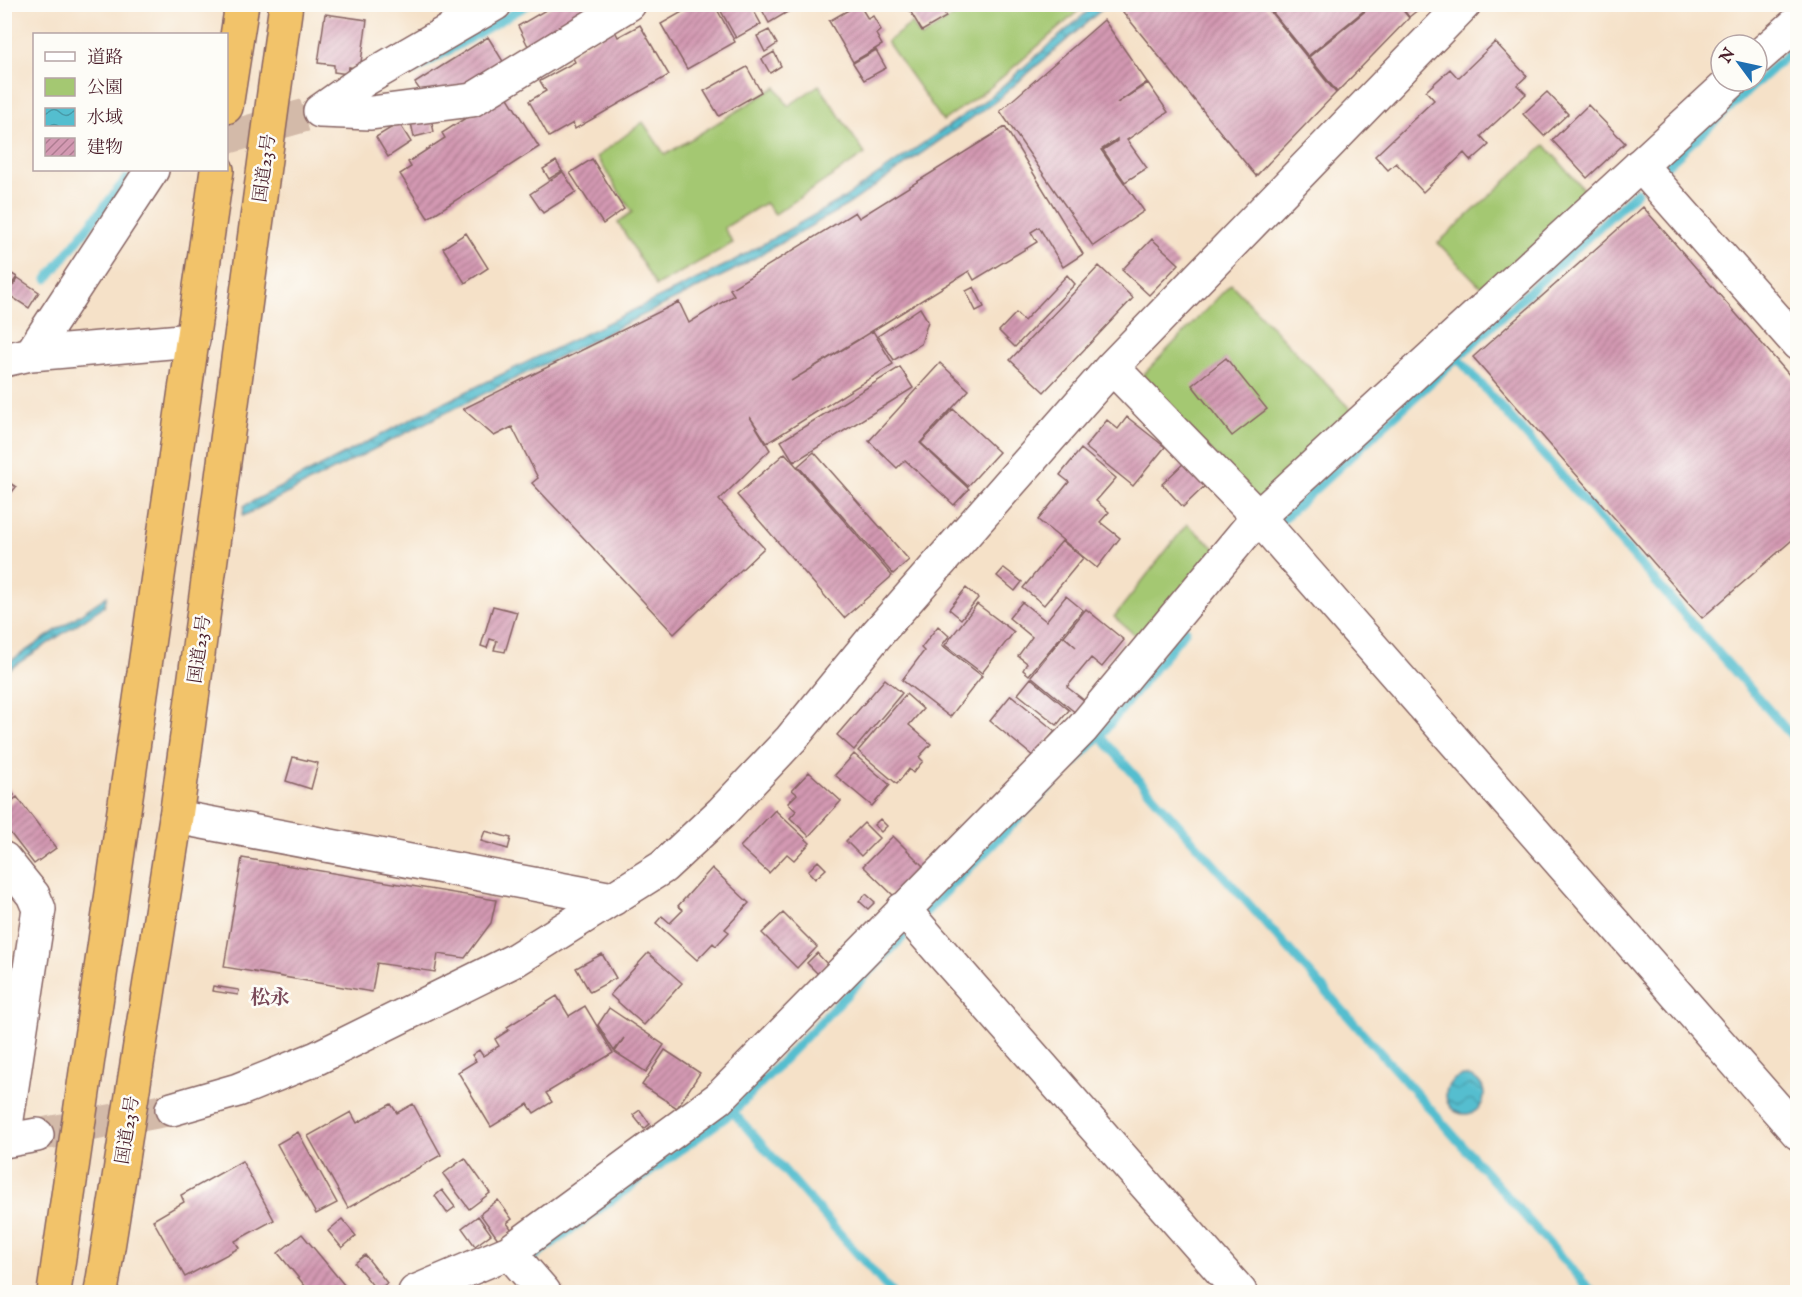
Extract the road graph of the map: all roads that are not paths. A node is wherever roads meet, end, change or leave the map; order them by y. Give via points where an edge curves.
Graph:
1 (242, 4) edge
2 (286, 4) edge
3 (495, 4) edge
4 (629, 4) edge
5 (1464, 4) edge
6 (1797, 21) edge
7 (1769, 47) edge
8 (1719, 93) edge
9 (228, 94) edge
10 (1640, 165) junction
11 (151, 171) edge
12 (218, 171) edge
13 (193, 340) junction
14 (1797, 344) edge
15 (18, 357) edge
16 (1112, 367) junction
17 (1258, 517) junction
18 (176, 817) junction
19 (4, 859) edge
20 (613, 899) junction
21 (903, 909) junction
22 (14, 1017) edge
23 (172, 1109) tunnel mouth
24 (1797, 1133) edge
25 (37, 1135) tunnel mouth
26 (4, 1140) edge
27 (509, 1252) junction
28 (54, 1293) edge
29 (101, 1293) edge
30 (415, 1293) edge
31 (544, 1293) edge
32 (1239, 1293) edge

1 - 9 highway
2 - 18 highway, 国道23号
3 - 4 street via 364,80 320,111 371,113 472,100
5 - 16 street
6 - 7 street
8 - 10 street
10 - 14 street
10 - 17 street
11 - 15 street
12 - 13 highway
13 - 15 street
13 - 28 highway
16 - 17 street
16 - 20 street via 877,634 791,739 663,867
17 - 21 street via 1082,729
17 - 24 street
18 - 20 street
18 - 29 highway, 国道23号
19 - 22 street via 33,895 39,909
20 - 23 street via 515,960 317,1058 238,1090
21 - 27 street via 719,1098
21 - 32 street
22 - 26 street
25 - 26 street
27 - 30 street
27 - 31 street

